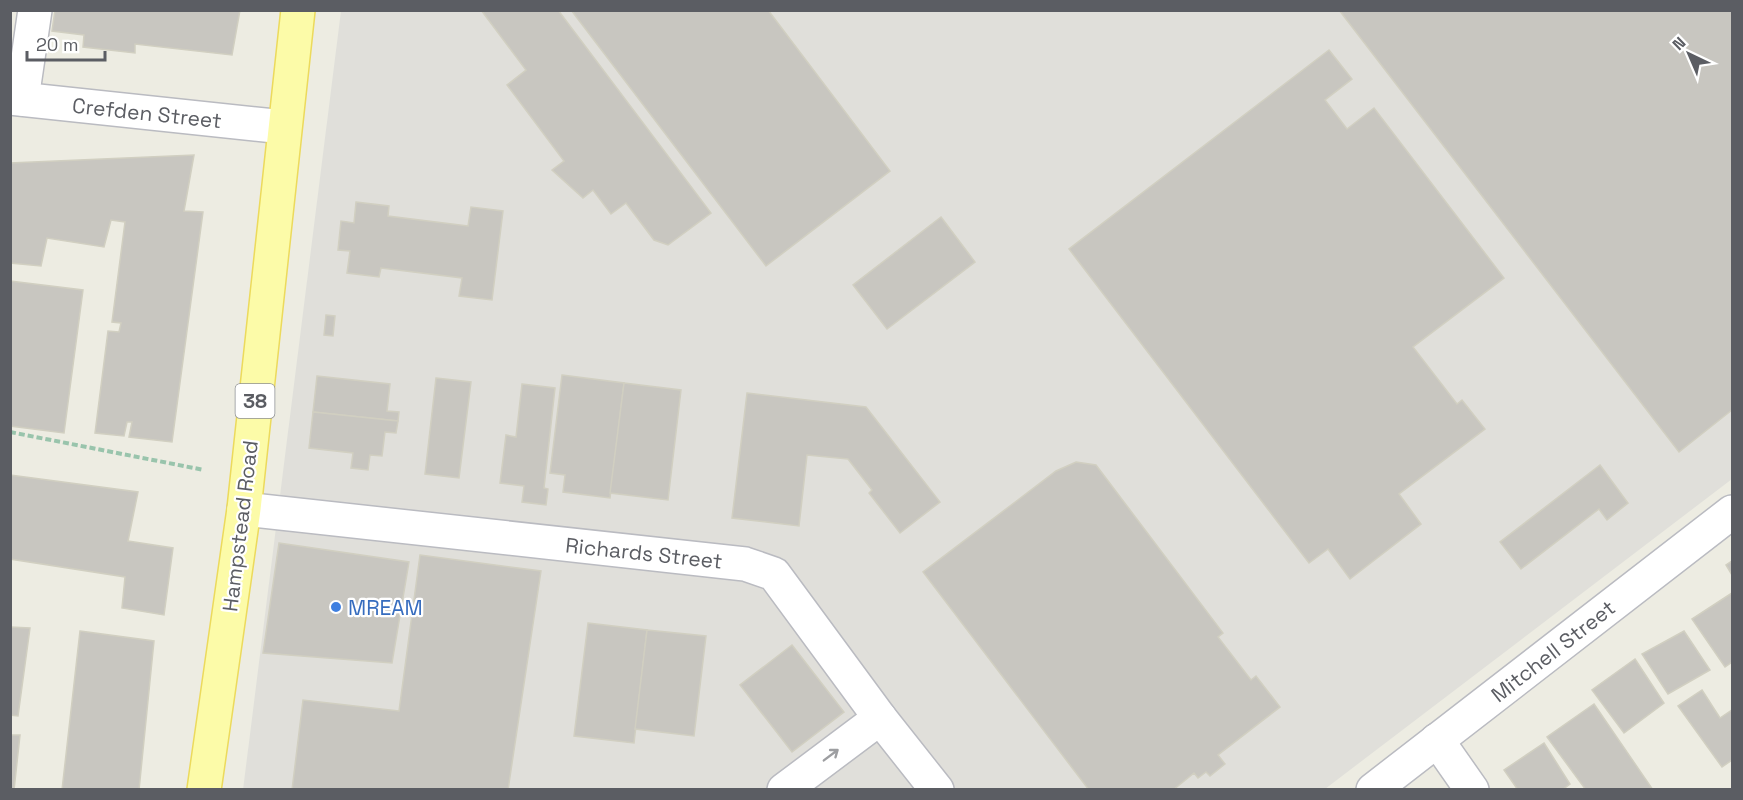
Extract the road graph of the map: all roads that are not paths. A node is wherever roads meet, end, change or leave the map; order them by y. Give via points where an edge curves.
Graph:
1 (35, 10) edge
2 (298, 10) edge
3 (16, 98) edge
4 (284, 127) junction
5 (244, 509) junction
6 (1732, 512) edge
7 (880, 718) junction
8 (1437, 740) junction
9 (204, 789) edge
10 (784, 789) edge
11 (937, 789) edge
12 (1373, 789) edge
13 (1472, 789) edge

1 - 3 street
2 - 4 main road, Hampstead Road / 38
3 - 4 street, Crefden Street
4 - 5 main road, Hampstead Road / 38
5 - 7 street, Richards Street via 745,564 774,574
5 - 9 main road, Hampstead Road / 38
6 - 8 street, Mitchell Street
10 -> 7 street
7 - 11 street, Richards Street
8 - 12 street, Mitchell Street
8 - 13 street

